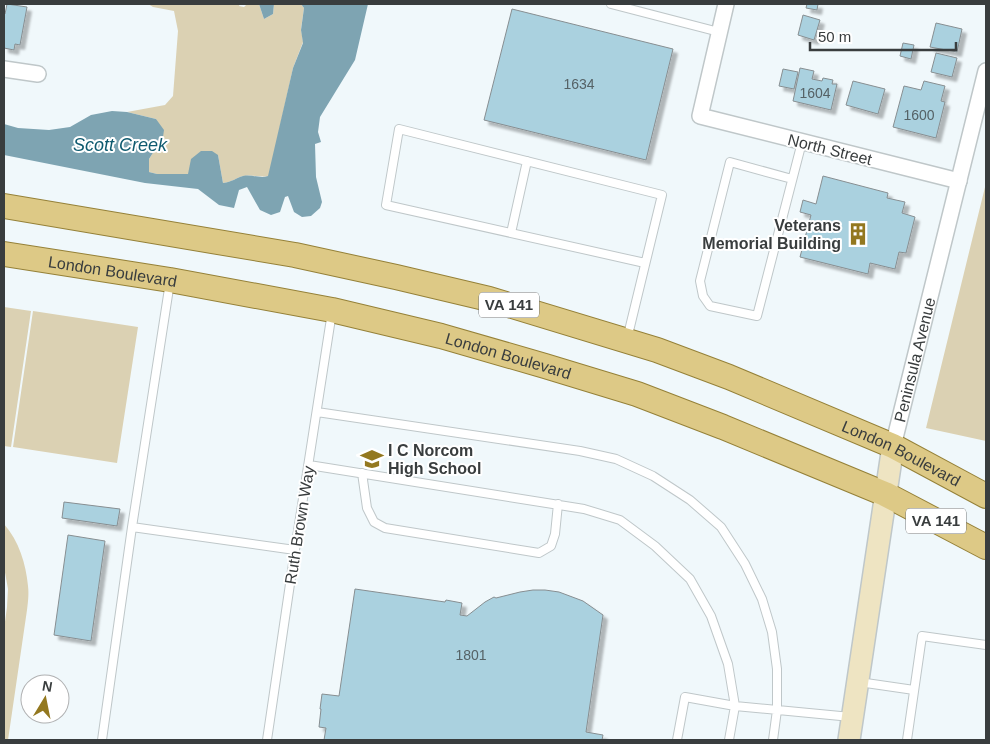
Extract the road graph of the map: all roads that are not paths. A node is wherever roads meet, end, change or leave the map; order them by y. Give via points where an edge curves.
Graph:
1 (611, 4) edge
2 (726, 4) edge
3 (719, 32) junction
4 (4, 69) edge
5 (986, 71) edge
6 (38, 74) dead end
7 (802, 142) junction
8 (527, 161) junction
9 (792, 179) junction
10 (959, 181) junction
11 (4, 206) edge
12 (512, 233) junction
13 (4, 254) edge
14 (645, 263) junction
15 (170, 280) junction
16 (332, 310) junction
17 (626, 341) junction
18 (317, 412) junction
19 (893, 446) junction
20 (309, 465) junction
21 (362, 473) junction
22 (885, 494) junction
23 (986, 496) edge
24 (558, 504) junction
25 (132, 527) junction
26 (986, 547) edge
27 (295, 550) junction
28 (986, 645) edge
29 (857, 682) junction
30 (914, 690) junction
31 (735, 706) junction
32 (778, 710) junction
33 (852, 717) junction
34 (102, 740) edge
35 (268, 740) edge
36 (677, 740) edge
37 (729, 740) edge
38 (773, 740) edge
39 (848, 740) edge
40 (907, 740) edge

1 - 3 lane
2 - 3 street
3 - 7 street, North Street via 700,116
4 - 6 street
5 - 10 street, Peninsula Avenue
7 - 9 lane
7 - 10 street, North Street
8 - 12 lane
8 - 12 lane via 399,129 386,205
8 - 14 lane via 662,195
9 - 9 lane via 757,316 710,306 703,296 700,281 730,162
10 - 19 street, Peninsula Avenue
11 - 17 main road, London Boulevard / VA 141 via 294,255 396,277 489,299
12 - 14 lane
13 - 15 main road, London Boulevard / VA 141
14 - 17 lane
15 - 16 main road, London Boulevard / VA 141
15 - 25 lane
16 - 18 lane, Ruth Brown Way
16 - 22 main road, London Boulevard / VA 141 via 441,336 637,394
17 - 19 main road, London Boulevard / VA 141 via 729,377
18 - 20 lane, Ruth Brown Way
18 - 32 lane via 580,451 616,459 654,476 690,500 721,527 746,564 772,632
19 - 22 street, Peninsula Avenue
19 - 23 main road, London Boulevard / VA 141
20 - 21 lane
20 - 27 lane, Ruth Brown Way
21 - 24 lane
21 - 24 lane via 367,508 374,522 385,528 539,553 550,546
22 - 26 main road, London Boulevard / VA 141
22 - 29 street, Peninsula Avenue
24 - 31 lane via 584,508 620,520 655,546 690,580 711,616 728,664
25 - 27 lane
25 - 34 lane
27 - 35 lane, Ruth Brown Way
28 - 30 lane via 922,636
29 - 30 lane
29 - 33 street, Peninsula Avenue
30 - 40 lane
31 - 32 lane
31 - 36 lane via 684,697
31 - 37 lane
32 - 33 lane
32 - 38 lane
33 - 39 street, Peninsula Avenue

